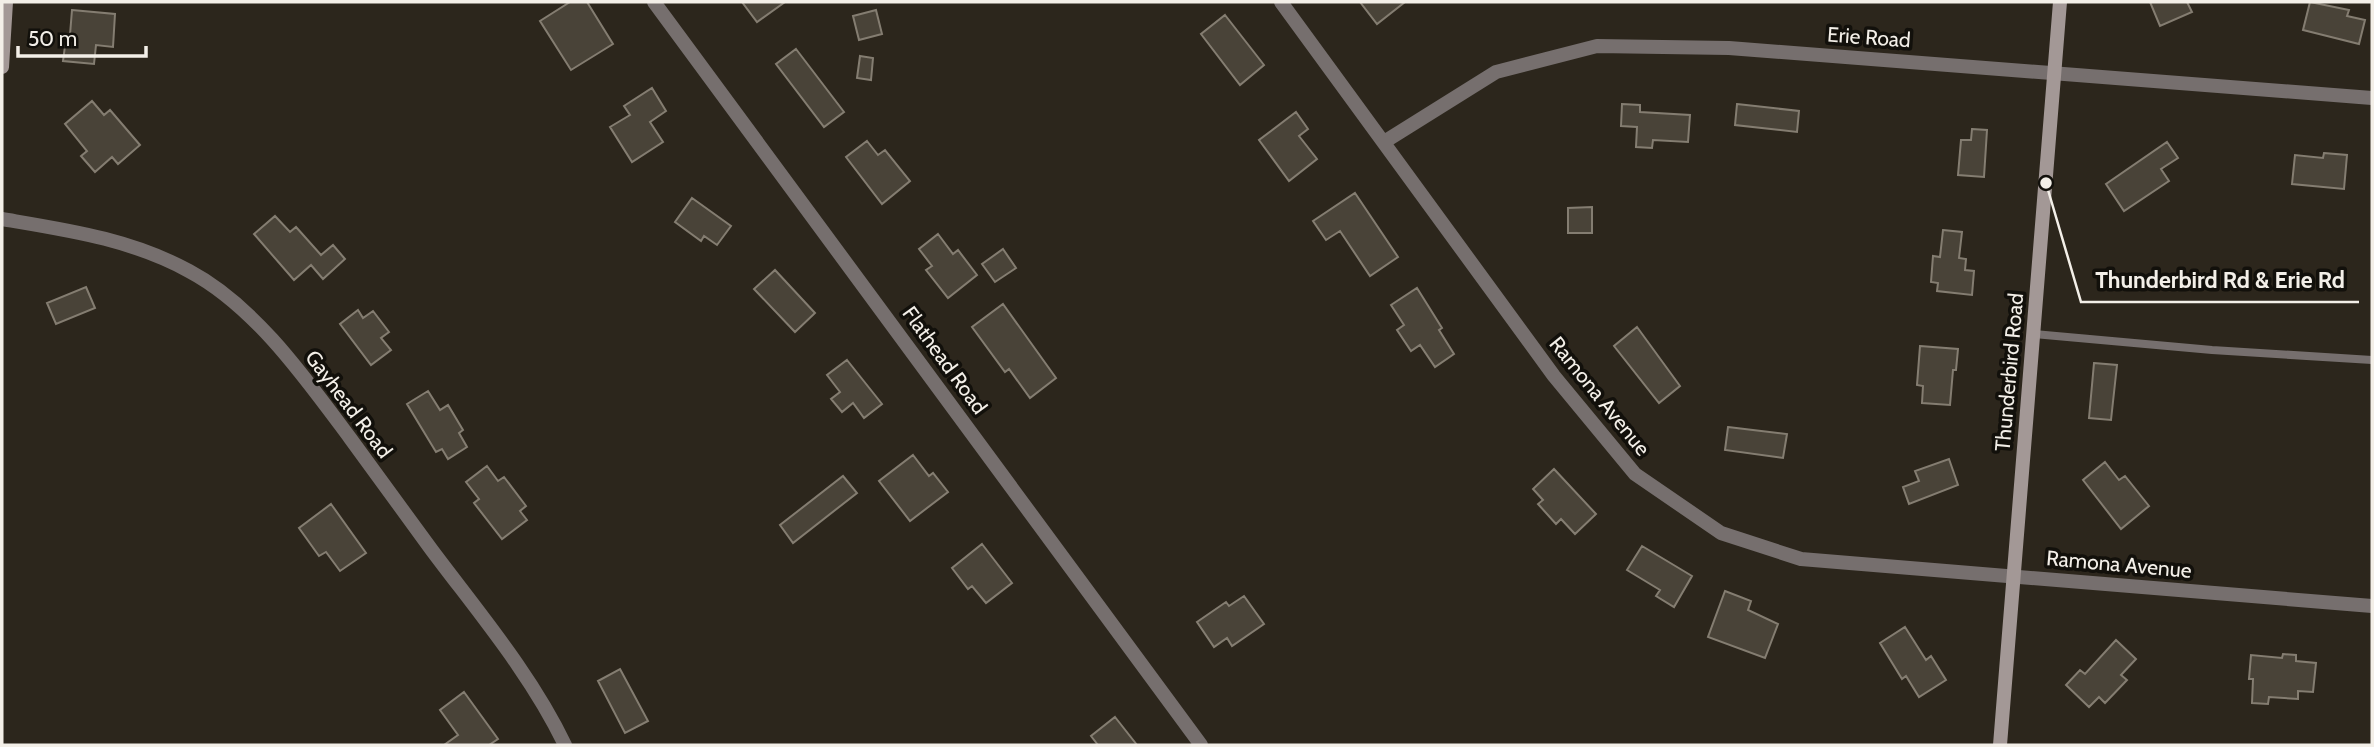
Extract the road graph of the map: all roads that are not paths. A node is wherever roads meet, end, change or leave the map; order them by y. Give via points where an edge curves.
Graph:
1 (6, 2) edge
2 (654, 2) edge
3 (1281, 2) edge
4 (2060, 2) edge
5 (2, 67) edge
6 (2054, 72) junction
7 (2372, 98) edge
8 (1384, 142) junction
9 (2, 219) edge
10 (2034, 334) junction
11 (2372, 360) edge
12 (2014, 577) junction
13 (2372, 606) edge
14 (565, 745) edge
15 (1201, 745) edge
16 (2000, 745) edge

1 - 5 main road
2 - 15 street, Flathead Road
3 - 8 street, Ramona Avenue
4 - 6 main road, Thunderbird Road
6 - 7 street, Erie Road
6 - 8 street, Erie Road via 1729,48 1597,46 1496,72
6 - 10 main road, Thunderbird Road
8 - 12 street, Ramona Avenue via 1555,376 1635,474 1721,533 1801,559
9 - 14 street, Gayhead Road via 93,234 148,251 191,272 231,300 306,378 516,664
10 - 11 lane
10 - 12 main road, Thunderbird Road
12 - 13 street, Ramona Avenue
12 - 16 main road, Thunderbird Road

